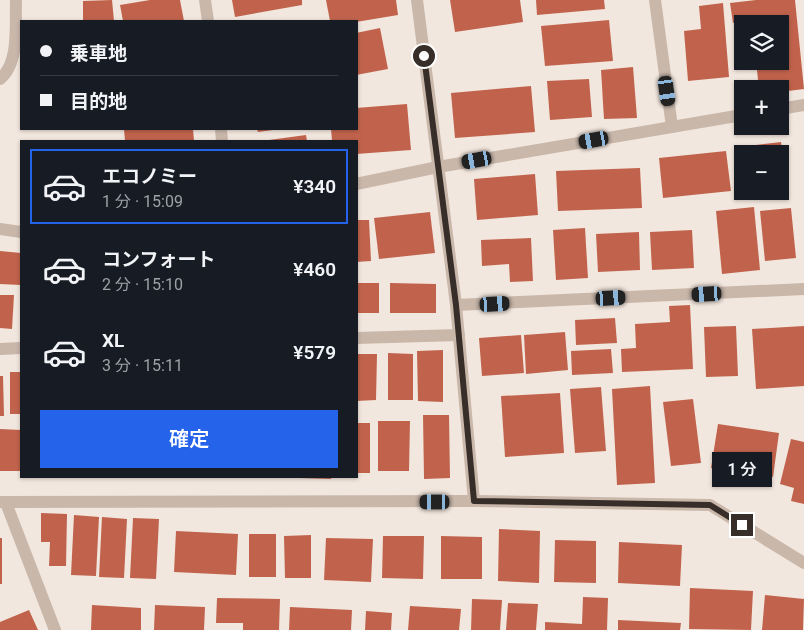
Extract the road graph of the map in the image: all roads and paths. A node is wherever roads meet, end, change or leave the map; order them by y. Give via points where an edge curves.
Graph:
1 (16, 0) edge
2 (205, 0) edge
3 (416, 0) edge
4 (654, 0) edge
5 (208, 20) edge
6 (0, 79) edge
7 (804, 105) edge
8 (789, 108) edge
9 (734, 116) edge
10 (672, 127) junction
11 (438, 167) junction
12 (358, 184) edge
13 (0, 229) edge
14 (20, 232) edge
15 (804, 289) edge
16 (456, 305) junction
17 (459, 336) junction
18 (358, 338) edge
19 (20, 348) edge
20 (0, 349) edge
21 (474, 501) junction
22 (3, 503) edge
23 (804, 564) edge
24 (55, 630) edge

1 - 6 street via 13,53 8,73
2 - 5 street
3 - 11 street
4 - 10 street
7 - 8 street
9 - 10 street
10 - 11 street
11 - 12 street
11 - 16 street
13 - 14 street
15 - 16 street
16 - 17 street
17 - 18 street
17 - 21 street
19 - 20 street
21 - 22 street
21 - 23 street via 710,505
22 - 24 street

